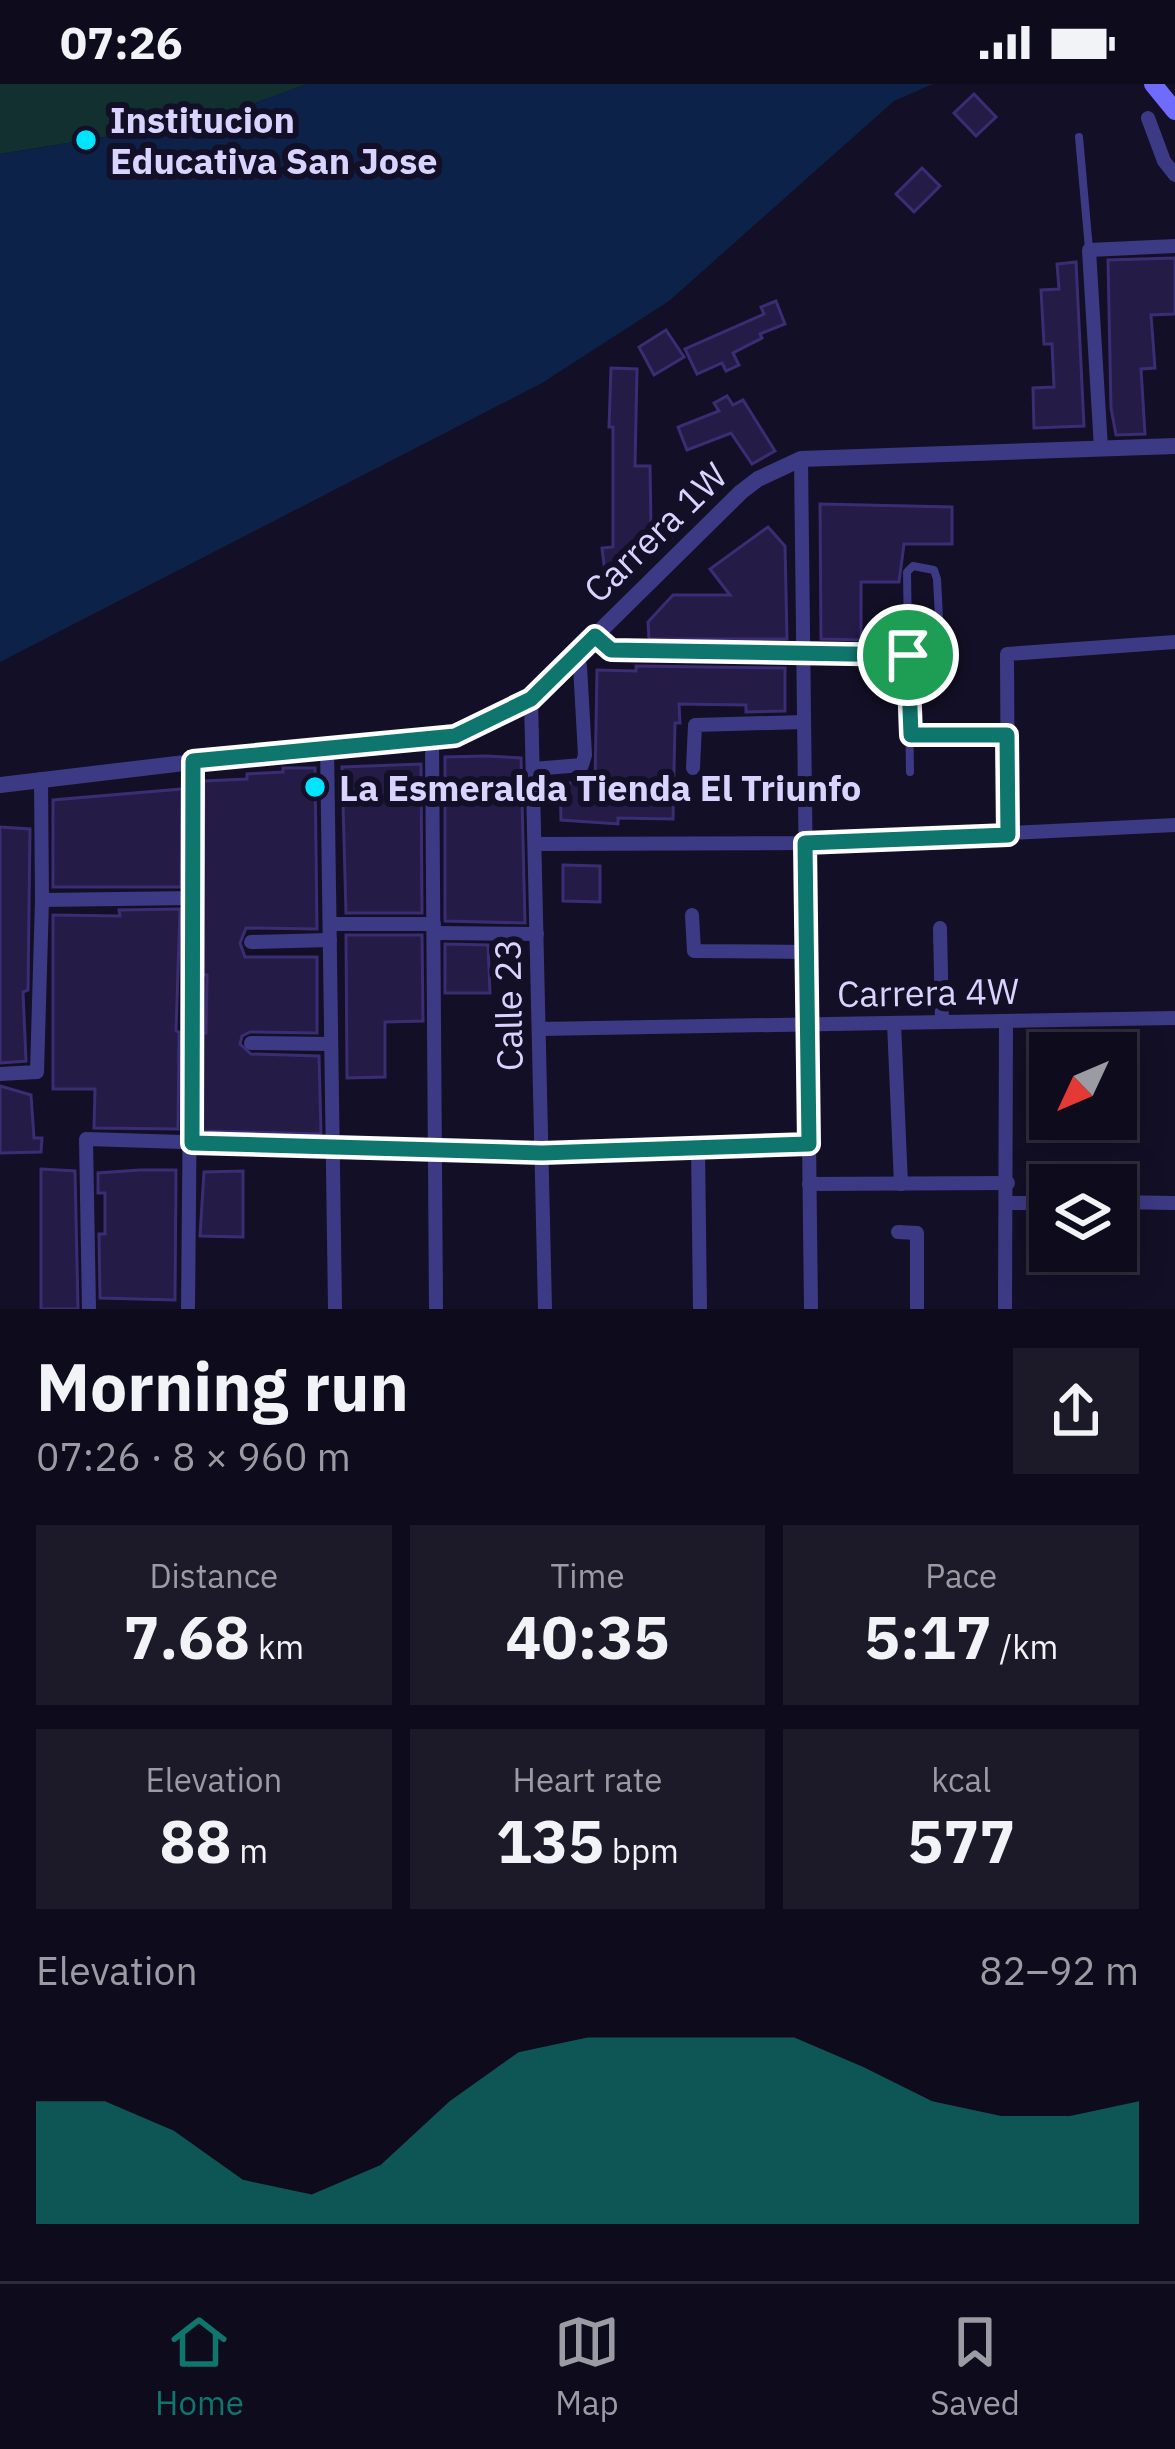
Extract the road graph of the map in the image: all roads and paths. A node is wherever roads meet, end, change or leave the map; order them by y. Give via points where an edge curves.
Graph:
1 (1153, 84) edge
2 (1175, 111) edge
3 (1148, 118) dead end
4 (1079, 137) dead end
5 (1175, 175) edge
6 (1175, 247) edge
7 (1089, 250) junction
8 (1175, 446) edge
9 (1101, 448) junction
10 (801, 459) junction
11 (595, 636) junction
12 (1175, 642) edge
13 (803, 654) junction
14 (908, 655) junction
15 (572, 657) junction
16 (941, 657) dead end
17 (531, 699) junction
18 (804, 722) junction
19 (911, 735) junction
20 (1007, 735) junction
21 (432, 739) junction
22 (327, 746) junction
23 (193, 761) junction
24 (693, 768) dead end
25 (533, 769) junction
26 (910, 772) dead end
27 (41, 779) junction
28 (0, 784) edge
29 (1175, 825) edge
30 (1008, 835) junction
31 (805, 843) junction
32 (535, 844) junction
33 (194, 898) junction
34 (42, 900) junction
35 (692, 915) dead end
36 (940, 928) dead end
37 (434, 929) junction
38 (330, 932) junction
39 (537, 934) junction
40 (251, 942) dead end
41 (806, 952) junction
42 (1175, 1018) edge
43 (1006, 1021) junction
44 (943, 1022) junction
45 (894, 1023) junction
46 (808, 1024) junction
47 (539, 1029) junction
48 (250, 1043) dead end
49 (331, 1044) junction
50 (0, 1074) edge
51 (192, 1143) junction
52 (809, 1144) junction
53 (333, 1147) junction
54 (698, 1147) junction
55 (435, 1149) junction
56 (542, 1153) junction
57 (1008, 1183) junction
58 (809, 1184) junction
59 (901, 1184) junction
60 (1137, 1202) edge
61 (1008, 1203) junction
62 (1029, 1203) edge
63 (1175, 1203) edge
64 (898, 1232) dead end
65 (89, 1309) edge
66 (188, 1309) edge
67 (335, 1309) edge
68 (436, 1309) edge
69 (545, 1309) edge
70 (700, 1309) edge
71 (811, 1309) edge
72 (917, 1309) edge
73 (1005, 1309) edge

1 - 2 main road
3 - 5 street
4 - 7 lane
6 - 7 street
7 - 9 street
8 - 9 street, Carrera 1W
9 - 10 street, Carrera 1W
10 - 11 street, Carrera 1W via 742,492
10 - 13 street
11 - 13 street via 611,650
11 - 15 street, Carrera 1W
12 - 20 street via 1007,654
13 - 14 street
13 - 18 street
14 - 16 lane via 907,572 927,566 937,579
14 - 19 lane
15 - 17 street, Carrera 1W
15 - 25 street via 580,666 582,765
17 - 21 street, Carrera 1W via 479,728
17 - 25 street, Calle 23
18 - 24 street via 694,724
18 - 31 street
19 - 20 lane
19 - 26 lane
20 - 30 street
21 - 22 street, Carrera 1W
21 - 37 street
22 - 23 street, Carrera 1W
22 - 38 street
23 - 27 street, Carrera 1W
23 - 33 street
25 - 32 street, Calle 23
27 - 28 street, Carrera 1W
27 - 34 street
29 - 30 street
30 - 31 street
31 - 32 street
31 - 41 street
32 - 39 street, Calle 23
33 - 34 street
33 - 51 street
34 - 50 street via 37,1072
35 - 41 street via 694,951
36 - 44 street
37 - 38 street
37 - 39 street
37 - 55 street
38 - 40 street
38 - 49 street
39 - 47 street, Calle 23
41 - 46 street
42 - 43 street, Carrera 4W
43 - 44 street, Carrera 4W
43 - 57 street
44 - 45 street, Carrera 4W
45 - 46 street, Carrera 4W
45 - 59 street
46 - 47 street, Carrera 4W
46 - 52 street
47 - 56 street, Calle 23
48 - 49 street
49 - 53 street
51 - 53 street
51 - 65 street via 86,1139
51 - 66 street
52 - 54 street
52 - 58 street
53 - 55 street
53 - 67 street
54 - 56 street
54 - 70 street
55 - 56 street
55 - 68 street
56 - 69 street, Calle 23
57 - 59 street
57 - 61 street
58 - 59 street
58 - 71 street
60 - 63 street
61 - 62 street
61 - 73 street
64 - 72 street via 916,1233

